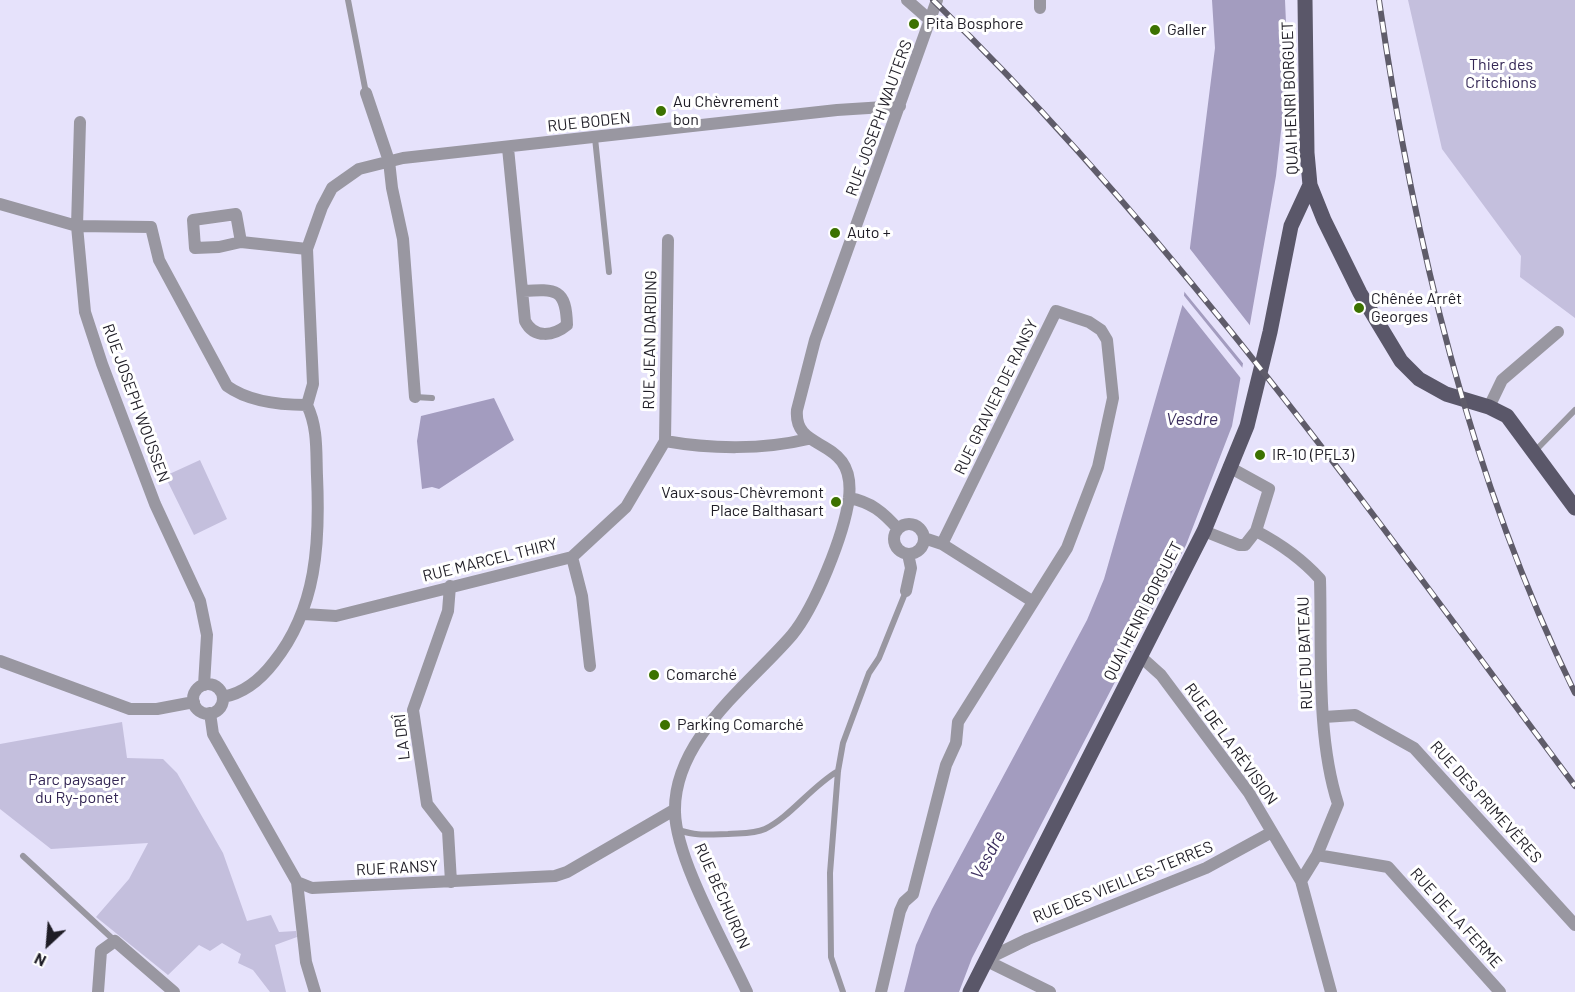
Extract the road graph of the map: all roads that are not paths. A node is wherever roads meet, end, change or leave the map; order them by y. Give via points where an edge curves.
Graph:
1 (348, 0) edge
2 (907, 0) edge
3 (937, 0) edge
4 (1305, 0) edge
5 (931, 21) junction
6 (366, 93) joint
7 (900, 106) junction
8 (80, 122) dead end
9 (595, 138) junction
10 (508, 148) junction
11 (389, 160) junction
12 (1310, 185) junction
13 (0, 204) edge
14 (1324, 220) junction
15 (77, 226) junction
16 (1291, 226) junction
17 (668, 240) dead end
18 (242, 242) dead end
19 (307, 249) junction
20 (609, 272) dead end
21 (522, 291) junction
22 (1558, 332) dead end
23 (415, 397) joint
24 (432, 398) dead end
25 (307, 405) junction
26 (1489, 407) junction
27 (1575, 410) edge
28 (808, 439) junction
29 (665, 441) junction
30 (1535, 452) junction
31 (1229, 467) junction
32 (849, 498) junction
33 (1575, 508) edge
34 (898, 529) junction
35 (1204, 531) junction
36 (1256, 531) junction
37 (924, 538) junction
38 (942, 544) junction
39 (908, 554) junction
40 (572, 557) junction
41 (450, 586) junction
42 (906, 591) joint
43 (1032, 601) junction
44 (304, 614) junction
45 (1141, 657) junction
46 (0, 661) edge
47 (590, 666) dead end
48 (204, 685) junction
49 (223, 697) junction
50 (194, 702) junction
51 (210, 713) junction
52 (1324, 717) junction
53 (838, 771) junction
54 (674, 810) junction
55 (677, 830) junction
56 (1272, 832) junction
57 (1317, 855) junction
58 (23, 856) dead end
59 (1301, 881) junction
60 (297, 882) junction
61 (451, 882) junction
62 (1575, 925) edge
63 (114, 940) junction
64 (985, 960) junction
65 (98, 992) edge
66 (174, 992) edge
67 (315, 992) edge
68 (747, 992) edge
69 (843, 992) edge
70 (881, 992) edge
71 (970, 992) edge
72 (1050, 992) edge
73 (1331, 992) edge
74 (1500, 992) edge

1 - 6 lane
2 - 5 street
3 - 5 street, RUE JOSEPH WAUTERS
4 - 12 main road, QUAI HENRI BORGUET
5 - 7 street, RUE JOSEPH WAUTERS
6 - 11 street
7 - 9 street, RUE BODEN
7 - 28 street, RUE JOSEPH WAUTERS via 812,349 796,420
8 - 15 street, RUE JOSEPH WOUSSEN
9 - 10 street, RUE BODEN
9 - 20 lane
10 - 11 street, RUE BODEN
10 - 21 street
11 - 19 street, RUE BODEN via 359,169 332,188
11 - 23 street via 407,265
12 - 14 main road
12 - 16 main road, QUAI HENRI BORGUET
13 - 15 street
14 - 16 main road via 1306,218
14 - 26 main road via 1360,293 1401,361 1419,379 1446,394
15 - 25 street via 152,227 159,260 227,386 281,405
15 - 48 street, RUE JOSEPH WOUSSEN via 85,312 102,364 155,504 206,620
16 - 31 main road, QUAI HENRI BORGUET via 1252,410
17 - 29 street, RUE JEAN DARDING
18 - 19 street
19 - 25 street via 313,384
21 - 21 street via 528,328 539,334 557,333 567,325 567,306 560,295 546,290
22 - 26 street via 1502,380
23 - 24 lane
25 - 44 street via 315,423 319,520
26 - 30 main road via 1507,416
27 - 30 lane
28 - 29 street via 788,444 696,446
28 - 32 street via 840,456 847,469
29 - 40 street, RUE MARCEL THIRY via 626,507
30 - 33 main road
31 - 35 main road, QUAI HENRI BORGUET
31 - 36 street via 1269,489
32 - 34 street via 865,501 881,511
32 - 54 street via 836,546 806,615 703,731 681,779
34 - 37 street via 912,524
34 - 39 street via 894,542
35 - 36 street via 1239,545 1245,544
35 - 45 main road, QUAI HENRI BORGUET
36 - 52 street, RUE DU BATEAU via 1320,579
37 - 38 street
37 - 39 street via 921,548
38 - 43 street
38 - 43 street, RUE GRAVIER DE RANSY via 1056,311 1089,322 1107,340 1113,398 1098,467 1067,548
39 - 42 street
40 - 41 street, RUE MARCEL THIRY
40 - 47 street via 582,596
41 - 44 street, RUE MARCEL THIRY via 336,616
41 - 61 street, LA DRÎ via 448,611 413,710 427,804 448,831
42 - 53 lane via 869,673 843,742
43 - 70 street, RUE GRAVIER DE RANSY via 958,722 956,743 946,765 913,894 900,911
44 - 49 street via 287,646 262,677
45 - 56 street, RUE DE LA RÉVISION via 1161,675 1202,729
45 - 64 main road, QUAI HENRI BORGUET
46 - 50 street via 130,709
48 - 49 street via 217,686
48 - 50 street via 195,693
49 - 51 street via 218,710
50 - 51 street via 198,710
51 - 60 street via 213,734
52 - 57 street, RUE DU BATEAU via 1329,777 1338,804
52 - 62 street, RUE DES PRIMEVÈRES via 1355,715 1414,748
53 - 55 lane via 819,782 765,828 744,834 701,837
53 - 69 lane via 830,873 831,957
54 - 55 street, RUE BÊCHURON
54 - 61 street, RUE RANSY via 561,874
55 - 68 street, RUE BÊCHURON via 684,857
56 - 59 street, RUE DE LA RÉVISION
56 - 64 street, RUE DES VIEILLES-TERRES via 1206,868
57 - 59 street
57 - 74 street, RUE DE LA FERME via 1388,867
58 - 63 lane
59 - 73 street, RUE DE LA RÉVISION
60 - 61 street, RUE RANSY via 312,888
60 - 67 street via 306,962
63 - 65 street via 101,951
63 - 66 street
64 - 71 main road, QUAI HENRI BORGUET
64 - 72 street

